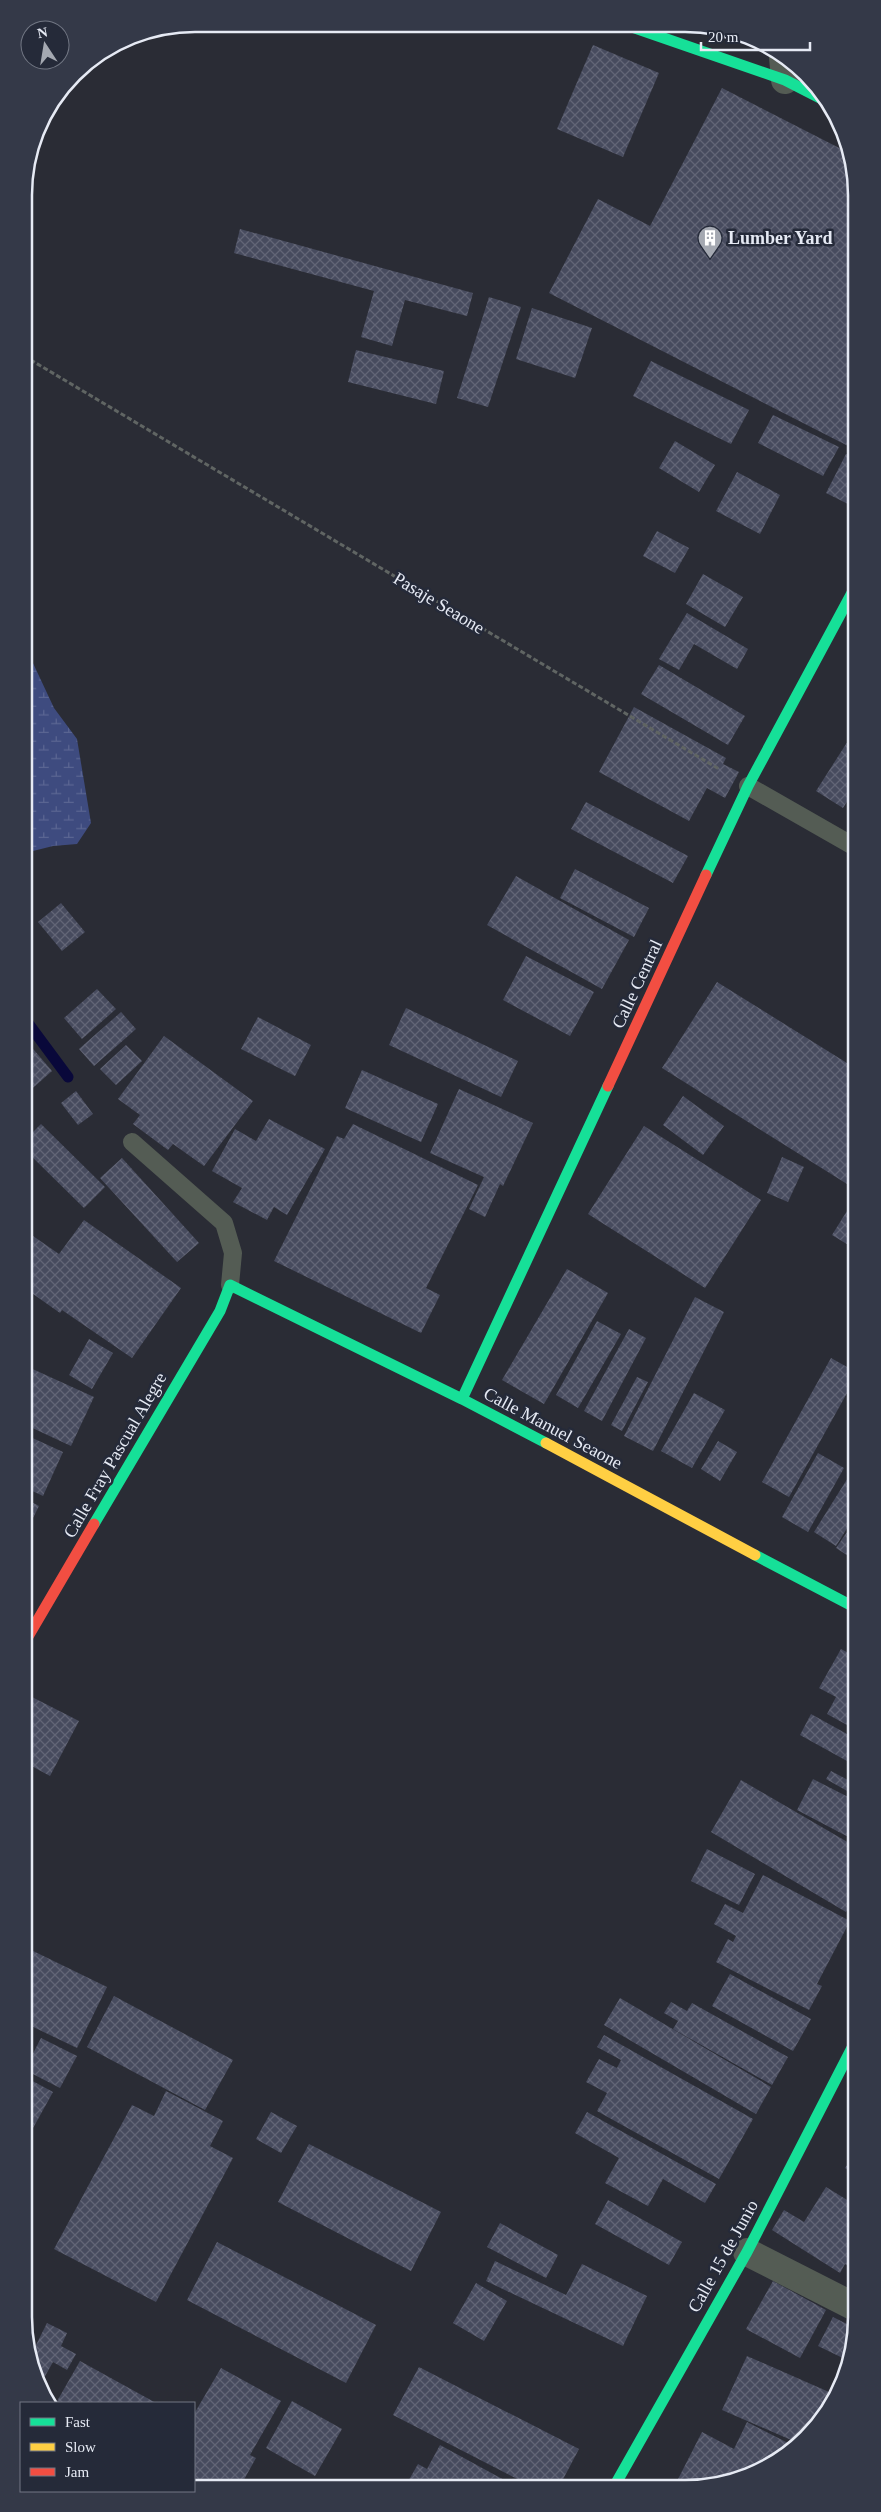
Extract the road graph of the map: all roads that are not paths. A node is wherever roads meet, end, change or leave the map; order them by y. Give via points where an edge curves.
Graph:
1 (654, 32) edge
2 (784, 68) edge
3 (804, 84) edge
4 (848, 600) edge
5 (748, 786) junction
6 (848, 843) edge
7 (132, 1142) dead end
8 (230, 1285) junction
9 (462, 1399) junction
10 (848, 1604) edge
11 (32, 1629) edge
12 (848, 2056) edge
13 (747, 2252) junction
14 (848, 2303) edge
15 (618, 2480) edge

1 - 2 street
2 - 3 street
4 - 5 street, Calle Central
5 - 6 lane
5 - 9 street, Calle Central
7 - 8 lane via 224,1223 233,1253
8 - 9 street, Calle Manuel Seaone
8 - 11 street, Calle Fray Pascual Alegre via 220,1311
9 - 10 street, Calle Manuel Seaone
12 - 13 street, Calle 15 de Junio
13 - 14 street
13 - 15 street, Calle 15 de Junio

